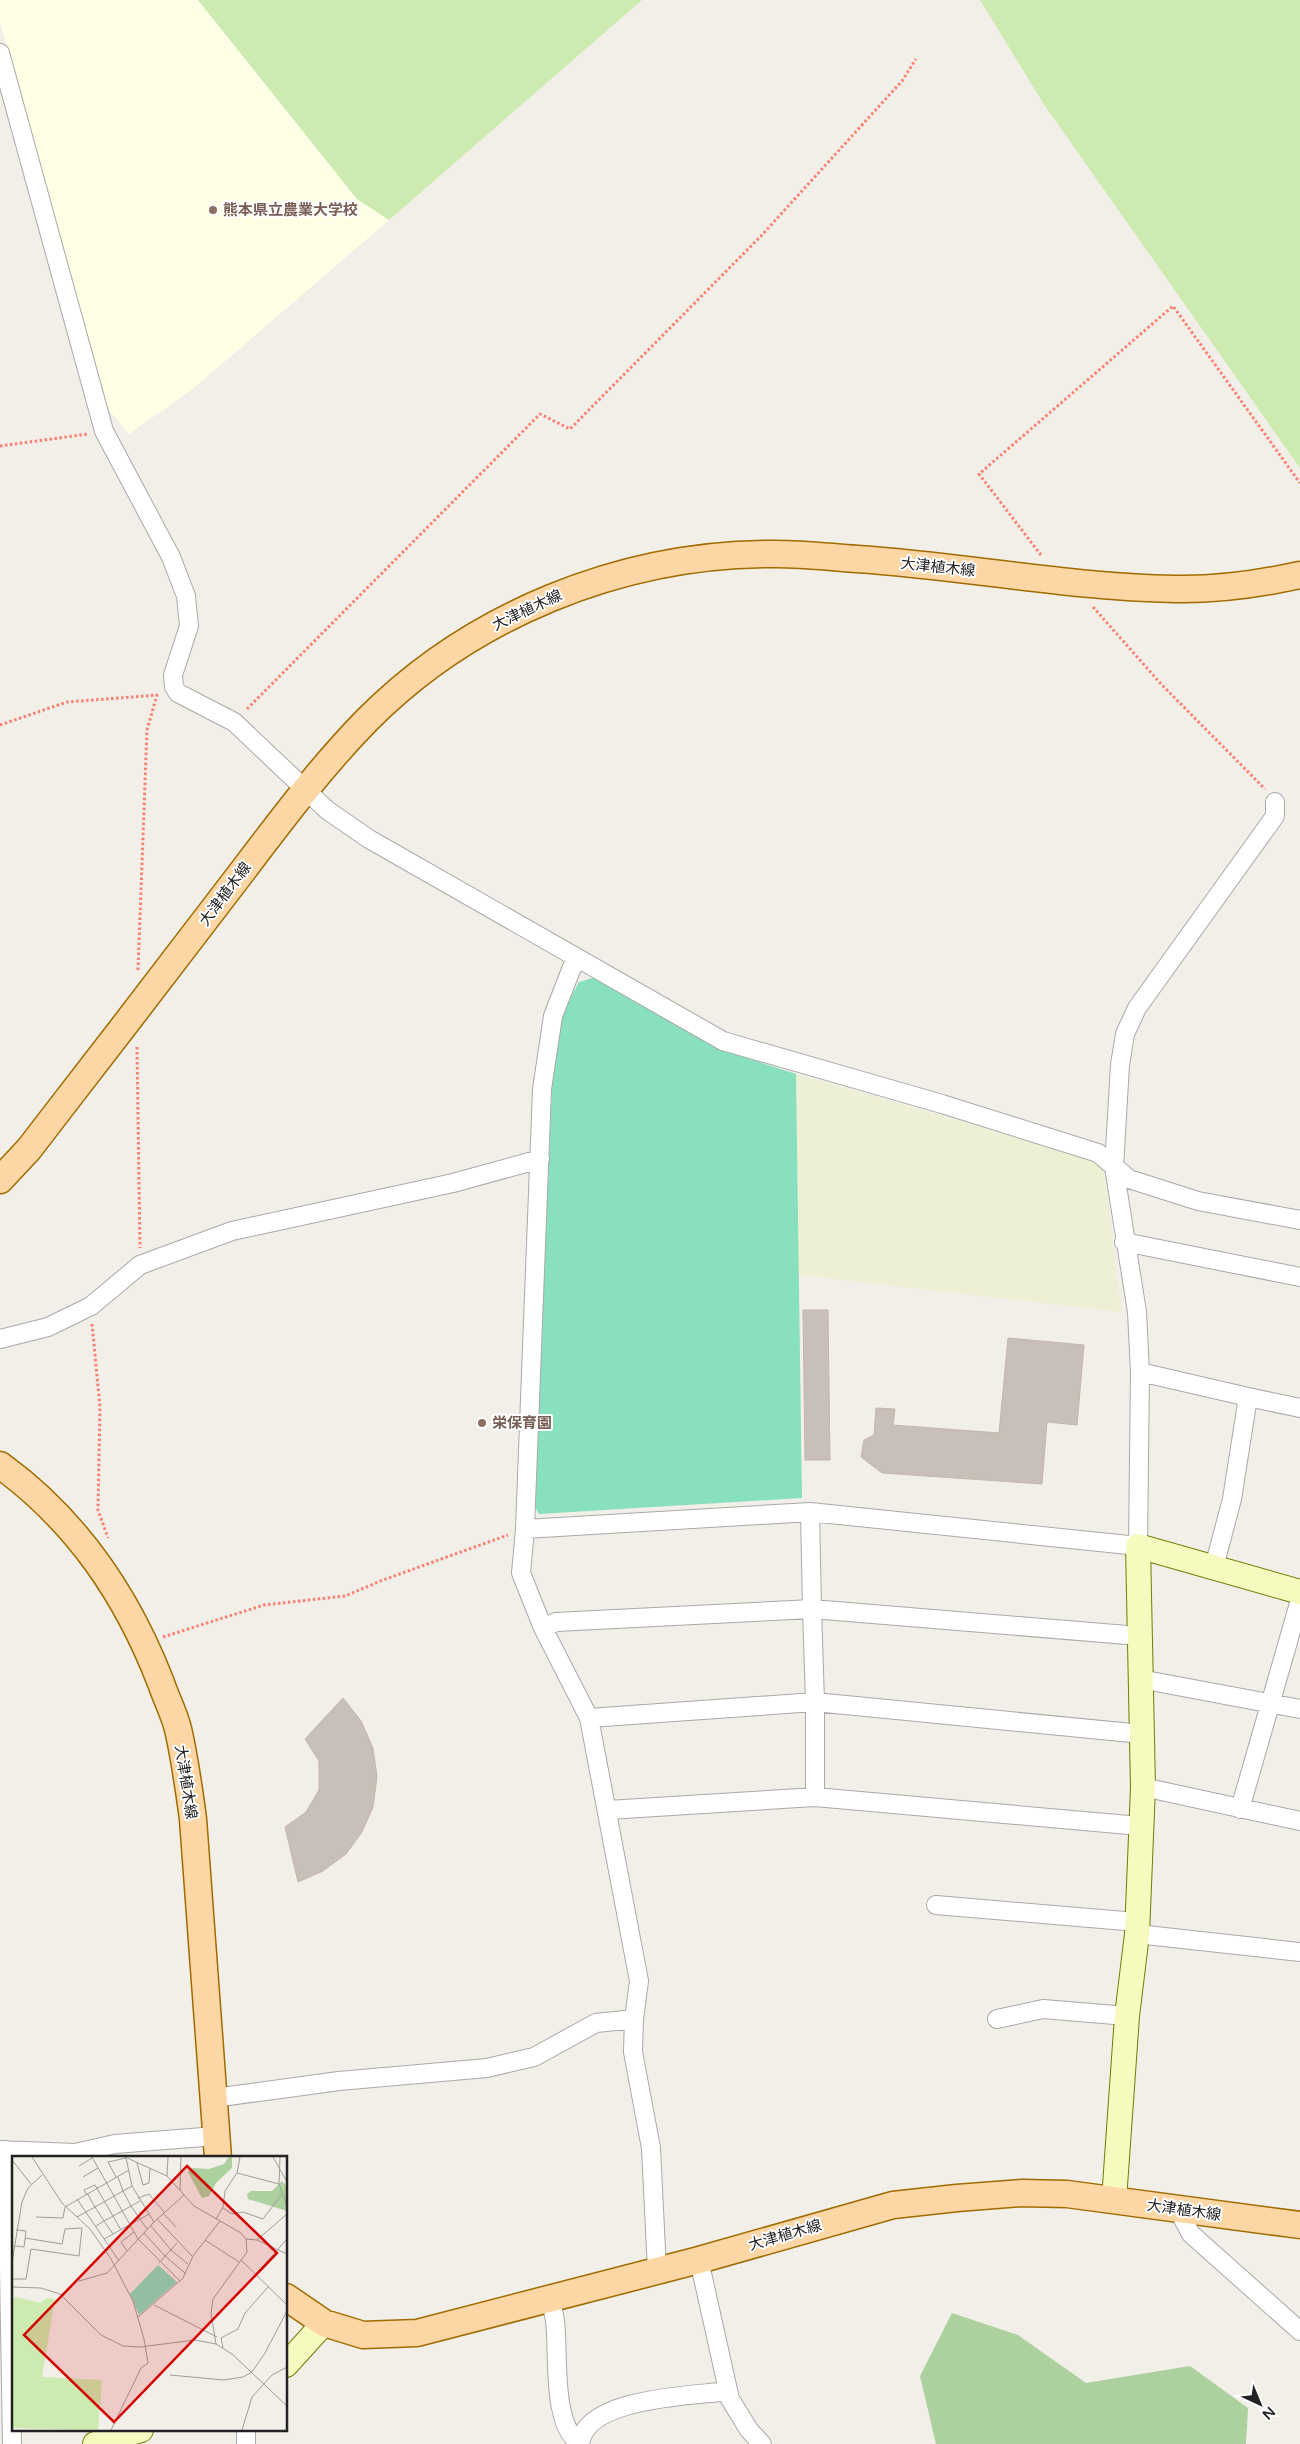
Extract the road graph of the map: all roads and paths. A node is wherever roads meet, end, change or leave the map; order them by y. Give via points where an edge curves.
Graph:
1 (0, 53) edge
2 (916, 59) dead end
3 (104, 432) junction
4 (0, 446) edge
5 (1300, 483) edge
6 (1300, 576) edge
7 (1040, 578) junction
8 (1084, 583) junction
9 (157, 695) dead end
10 (234, 722) junction
11 (0, 725) edge
12 (305, 790) junction
13 (1275, 802) joint
14 (576, 957) junction
15 (540, 1159) junction
16 (1114, 1168) junction
17 (0, 1180) edge
18 (1300, 1220) edge
19 (1124, 1242) junction
20 (1300, 1277) edge
21 (90, 1306) junction
22 (0, 1339) edge
23 (1140, 1372) junction
24 (1248, 1397) junction
25 (1300, 1408) edge
26 (0, 1465) edge
27 (810, 1512) junction
28 (525, 1529) junction
29 (109, 1542) dead end
30 (1138, 1546) junction
31 (1214, 1566) junction
32 (1300, 1592) edge
33 (1300, 1600) edge
34 (812, 1609) junction
35 (543, 1628) junction
36 (1139, 1636) junction
37 (145, 1640) junction
38 (1140, 1678) junction
39 (815, 1702) junction
40 (1271, 1702) junction
41 (1300, 1709) edge
42 (589, 1718) junction
43 (1142, 1734) junction
44 (1143, 1787) junction
45 (815, 1797) junction
46 (1240, 1809) junction
47 (608, 1810) junction
48 (1300, 1821) edge
49 (1140, 1826) junction
50 (936, 1905) dead end
51 (1137, 1928) junction
52 (1300, 1952) edge
53 (1127, 2016) junction
54 (634, 2019) junction
55 (997, 2019) dead end
56 (214, 2098) junction
57 (217, 2147) edge
58 (4, 2150) edge
59 (1114, 2200) junction
60 (1177, 2208) junction
61 (1300, 2225) edge
62 (699, 2260) junction
63 (656, 2270) junction
64 (288, 2298) edge
65 (550, 2299) junction
66 (324, 2323) junction
67 (1300, 2331) edge
68 (288, 2363) edge
69 (728, 2391) junction
70 (134, 2432) edge
71 (12, 2444) edge
72 (94, 2444) edge
73 (580, 2444) edge
74 (762, 2444) edge

1 - 3 street
2 - 10 path via 902,81 761,236 570,429 540,414
3 - 4 path
3 - 10 street via 171,557 186,596 189,626 173,675 174,687 178,693
5 - 7 path via 1174,306 979,474 1042,558
6 - 8 main road, 大津植木線 via 1210,588
7 - 8 main road, 大津植木線
7 - 12 main road, 大津植木線 via 880,561 770,554 680,562 599,581 522,611 482,631 437,661 367,720
8 - 13 path via 1088,602 1162,685
9 - 11 path via 67,702
10 - 12 street
12 - 14 street via 327,810 369,839
12 - 17 main road, 大津植木線 via 53,1118
13 - 16 street via 1275,816 1137,1008 1125,1034
14 - 15 street via 553,1016 542,1088
14 - 16 street via 723,1041 1089,1150 1098,1153
15 - 21 street via 453,1183 232,1231 140,1265
15 - 28 street
16 - 18 street via 1129,1179 1198,1201
16 - 19 street
19 - 20 street
19 - 23 street via 1137,1312
21 - 22 street via 48,1327
21 - 29 path via 100,1408 98,1510
23 - 24 street
23 - 30 street
24 - 25 street
24 - 31 street via 1232,1499
26 - 37 main road, 大津植木線 via 55,1513 95,1558
27 - 28 street
27 - 30 street
27 - 34 street
28 - 35 street via 521,1573
28 - 37 path via 346,1596 264,1605
30 - 31 street
30 - 36 street
31 - 32 street
33 - 40 street
34 - 35 street via 556,1622
34 - 36 street
34 - 39 street
35 - 42 street
36 - 38 street
37 - 56 main road, 大津植木線 via 177,1727 188,1773
38 - 40 street
38 - 43 street
39 - 42 street
39 - 43 street
39 - 45 street
40 - 41 street
40 - 46 street
42 - 47 street
43 - 44 street
44 - 46 street
44 - 49 street
45 - 47 street
45 - 49 street
46 - 48 street
47 - 54 street via 639,1981
49 - 51 street
50 - 51 street
51 - 52 street
51 - 53 street
53 - 55 street via 1043,2009
53 - 59 street
54 - 56 street via 596,2024 534,2057 487,2068 340,2081
54 - 63 street via 634,2052 651,2148
56 - 57 main road, 大津植木線
57 - 58 street via 115,2144 75,2153
58 - 71 street
59 - 60 main road, 大津植木線
59 - 62 main road, 大津植木線 via 1022,2193 893,2205
60 - 61 main road, 大津植木線
60 - 67 street via 1191,2234
62 - 63 main road, 大津植木線
62 - 69 street
63 - 65 main road, 大津植木線
64 - 66 main road, 大津植木線
65 - 66 main road, 大津植木線 via 417,2333 363,2334
65 - 73 street via 555,2320 558,2395 569,2430
66 - 68 street
69 - 73 street via 625,2405 592,2424 581,2437
69 - 74 street via 730,2400 749,2430
70 - 72 street

